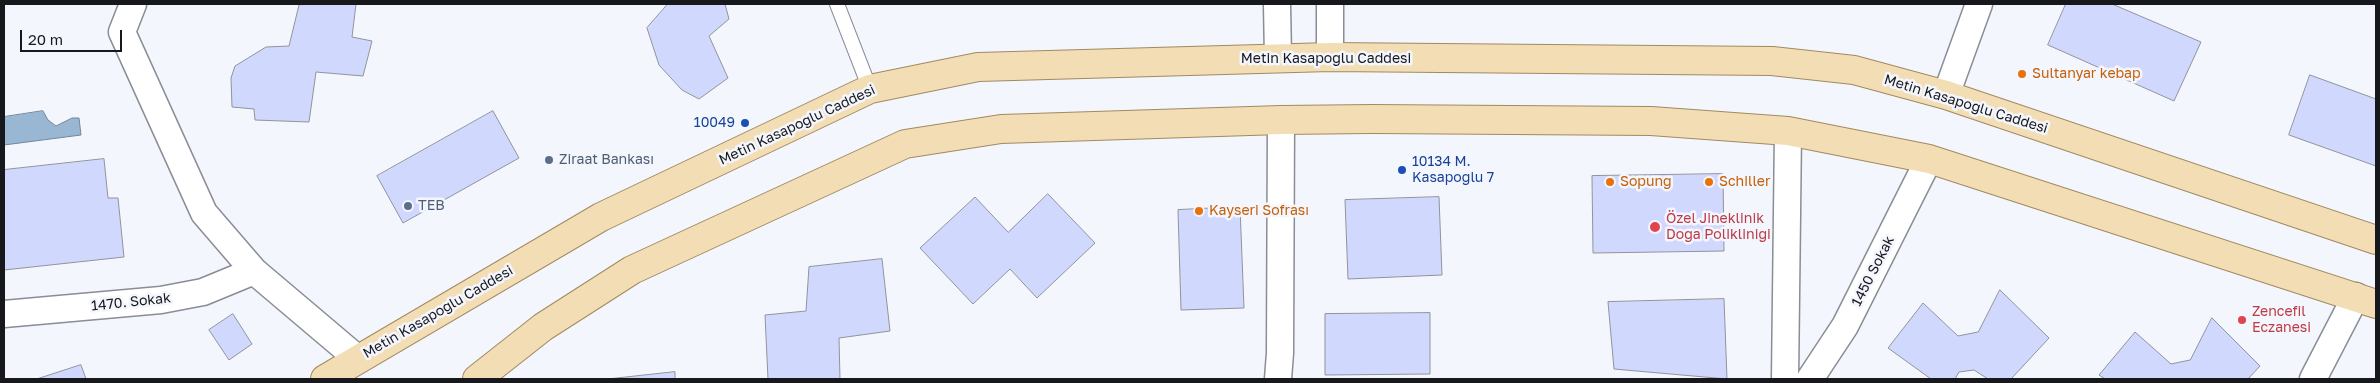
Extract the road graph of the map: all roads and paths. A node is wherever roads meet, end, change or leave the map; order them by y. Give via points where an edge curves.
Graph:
1 (133, 4) edge
2 (837, 4) edge
3 (1277, 4) edge
4 (1330, 4) edge
5 (1979, 4) edge
6 (1330, 57) junction
7 (1278, 58) junction
8 (870, 89) junction
9 (1946, 94) junction
10 (1281, 120) junction
11 (1788, 131) junction
12 (1929, 159) junction
13 (2376, 240) edge
14 (254, 271) junction
15 (2366, 300) edge
16 (4, 314) edge
17 (358, 359) junction
18 (325, 379) edge
19 (477, 379) edge
20 (1278, 379) edge
21 (1785, 379) edge
22 (1810, 379) edge
23 (2313, 379) edge

1 - 14 street via 122,32 191,186 204,213
2 - 8 lane
3 - 7 street
4 - 6 street
5 - 9 street
6 - 7 main road, Metin Kasapoğlu Caddesi
6 - 9 main road, Metin Kasapoğlu Caddesi via 1772,61 1854,70
7 - 8 main road, Metin Kasapoğlu Caddesi via 978,67
8 - 17 main road, Metin Kasapoğlu Caddesi via 601,217
9 - 13 main road, Metin Kasapoğlu Caddesi
10 - 11 main road via 1651,121
10 - 19 main road via 1001,130 905,144 632,270 543,327
10 - 20 street
11 - 12 main road
11 - 21 street
12 - 15 main road
12 - 22 street, 1450 Sokak via 1845,326
14 - 16 street, 1470. Sokak via 203,292 161,300
14 - 17 street
15 - 23 street
17 - 18 main road, Metin Kasapoğlu Caddesi

